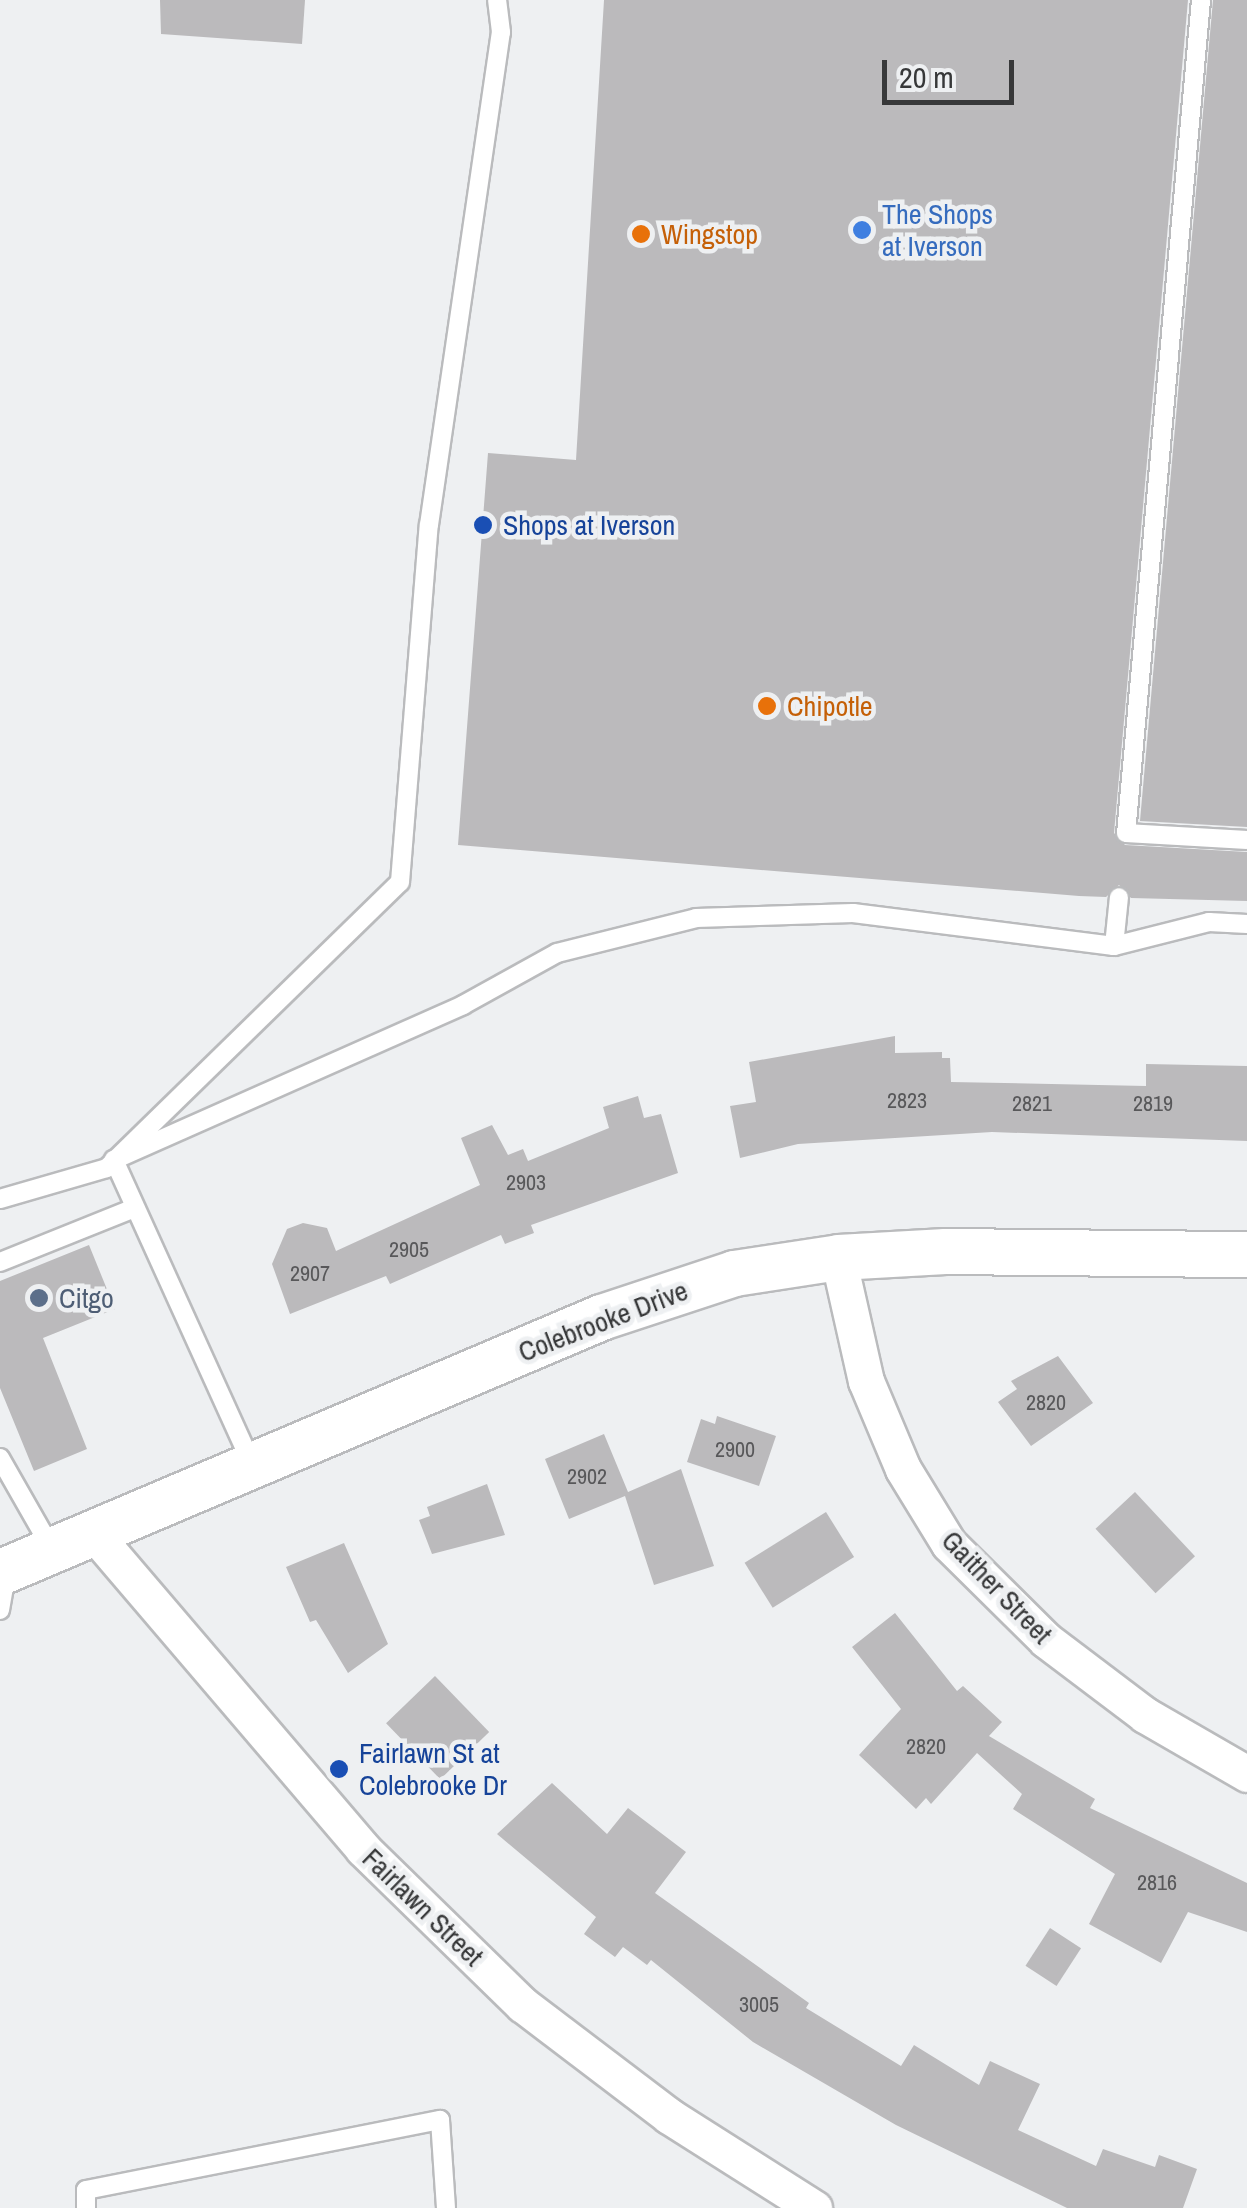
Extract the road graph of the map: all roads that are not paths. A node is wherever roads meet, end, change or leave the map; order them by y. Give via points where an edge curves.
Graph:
1 (497, 0) edge
2 (1202, 0) edge
3 (1247, 840) edge
4 (1119, 897) dead end
5 (1247, 924) edge
6 (1114, 946) junction
7 (114, 1160) junction
8 (0, 1199) edge
9 (134, 1208) junction
10 (1247, 1254) edge
11 (838, 1257) junction
12 (0, 1262) edge
13 (0, 1458) edge
14 (253, 1468) junction
15 (96, 1536) junction
16 (54, 1552) junction
17 (2, 1584) edge
18 (1247, 1774) edge
19 (86, 2208) edge
20 (446, 2208) edge
21 (814, 2208) edge

1 - 7 lane via 501,32 427,543 400,882
2 - 3 lane via 1126,833
4 - 6 lane
5 - 6 lane via 1209,922
6 - 7 lane via 852,913 696,918 557,954 464,1005
7 - 8 lane
7 - 9 lane
9 - 12 lane
9 - 14 lane
10 - 11 street, Colebrooke Drive
11 - 14 street, Colebrooke Drive via 734,1273 601,1317
11 - 18 street, Gaither Street via 866,1381 903,1469 950,1544 1046,1640 1146,1715
13 - 16 lane
14 - 15 street, Colebrooke Drive
15 - 16 street, Colebrooke Drive
15 - 21 street, Fairlawn Street via 363,1849 524,2005 669,2116
16 - 17 street, Colebrooke Drive
19 - 20 lane via 86,2190 440,2120

